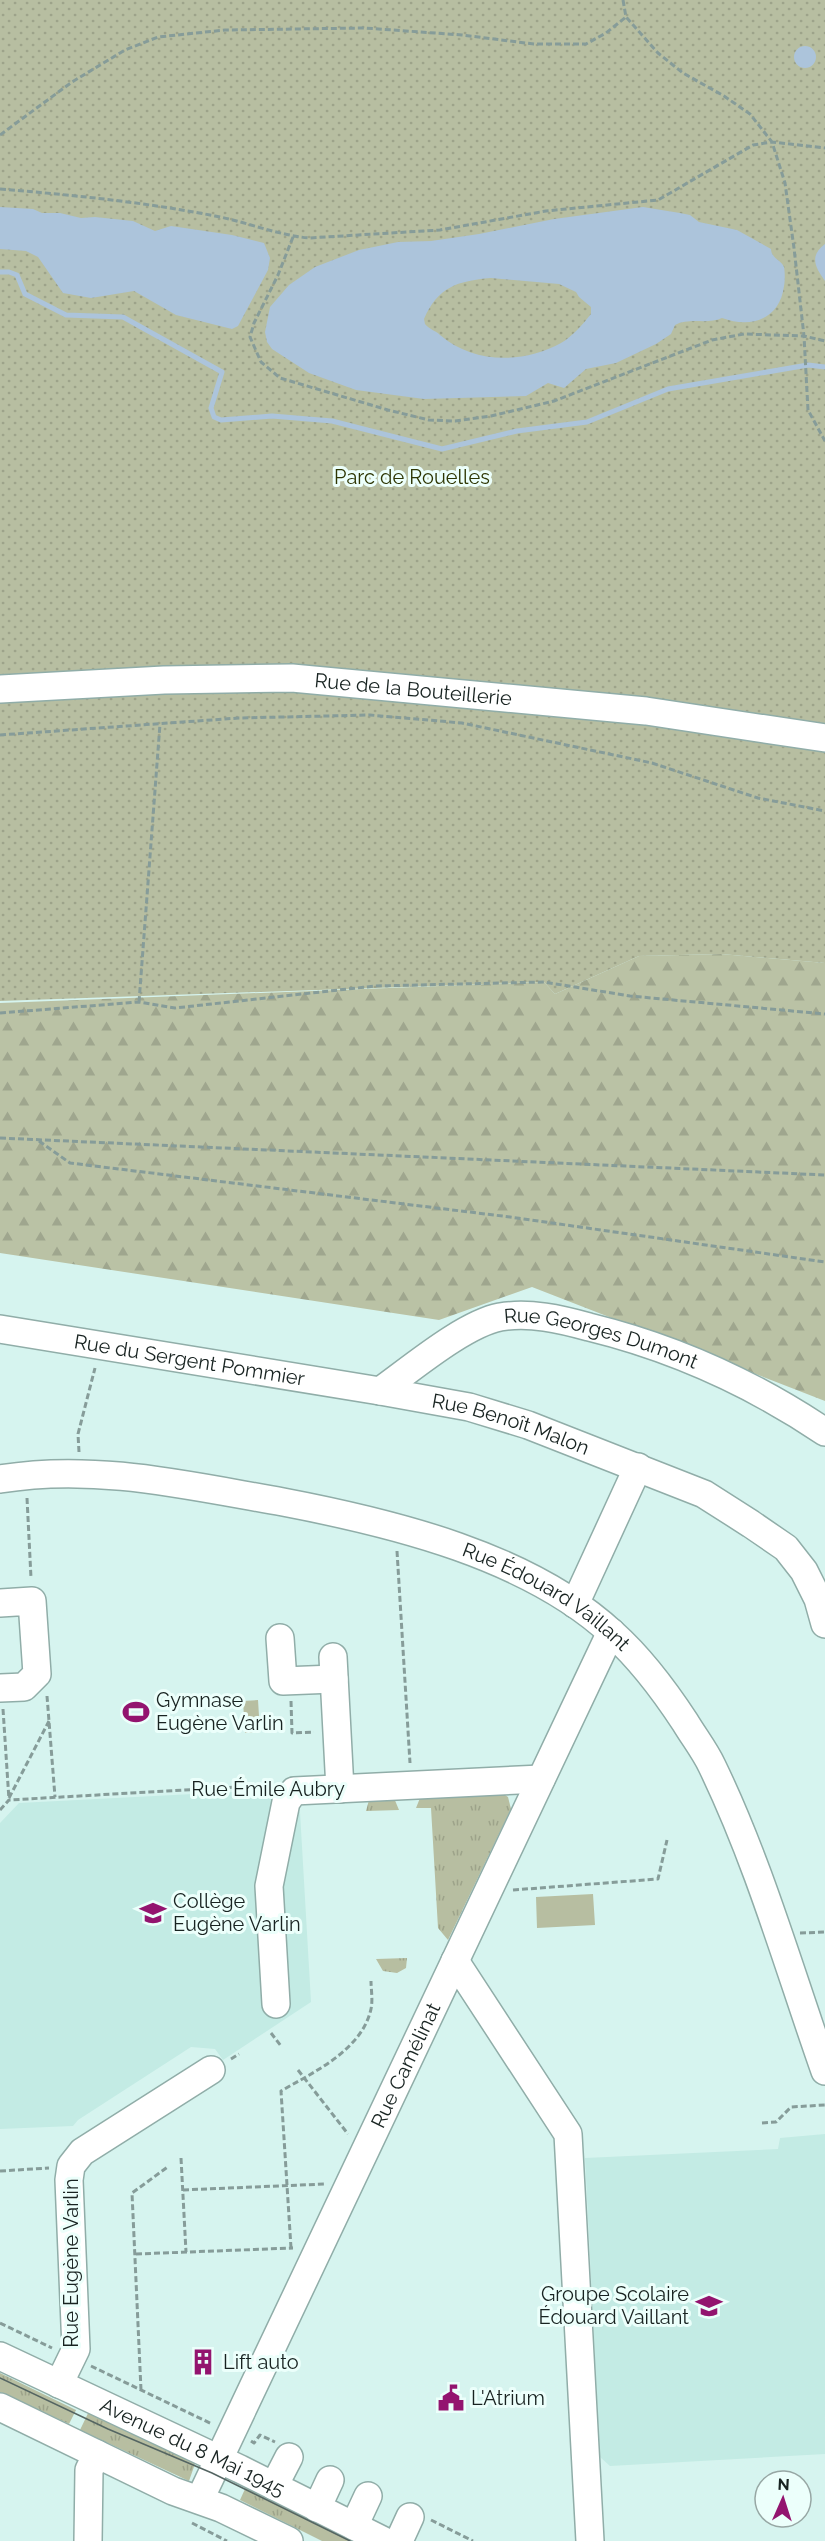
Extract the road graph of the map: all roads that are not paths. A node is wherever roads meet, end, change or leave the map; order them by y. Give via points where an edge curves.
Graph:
1 (0, 689) edge
2 (825, 738) edge
3 (6, 1334) edge
4 (380, 1390) junction
5 (825, 1432) edge
6 (638, 1467) junction
7 (13, 1477) edge
8 (0, 1603) edge
9 (575, 1604) junction
10 (825, 1624) edge
11 (611, 1632) junction
12 (280, 1638) dead end
13 (1, 1688) edge
14 (541, 1779) junction
15 (340, 1789) junction
16 (455, 1961) junction
17 (276, 2004) dead end
18 (219, 2066) road end
19 (825, 2071) edge
20 (0, 2356) edge
21 (59, 2384) junction
22 (0, 2407) edge
23 (97, 2454) junction
24 (289, 2457) dead end
25 (219, 2459) junction
26 (330, 2480) dead end
27 (274, 2486) junction
28 (368, 2496) dead end
29 (200, 2499) junction
30 (317, 2508) junction
31 (354, 2526) junction
32 (88, 2541) edge
33 (289, 2541) edge
34 (384, 2541) edge
35 (590, 2541) edge

1 - 2 street, Rue de la Bouteillerie via 292,678 646,711
3 - 4 street, Rue du Sergent Pommier
4 - 5 street, Rue Georges Dumont via 469,1329 498,1317 530,1314 614,1333 685,1356 735,1378
4 - 6 street, Rue Benoît Malon via 469,1407
6 - 9 street
6 - 10 street, Rue Benoît Malon via 704,1494 786,1548 804,1571
7 - 9 street, Rue Édouard Vaillant via 80,1473 189,1485 303,1506 396,1528 465,1550 524,1574
8 - 13 street via 32,1601 36,1674 24,1687
9 - 11 street, Rue Édouard Vaillant
11 - 14 street, Rue Camélinat
11 - 19 street, Rue Édouard Vaillant via 662,1687 711,1763 742,1833
12 - 15 street via 283,1681 333,1668
14 - 15 street, Rue Émile Aubry
14 - 16 street, Rue Camélinat
15 - 17 street, Rue Émile Aubry via 294,1791 286,1802 269,1886
16 - 25 street, Rue Camélinat
16 - 35 street via 568,2134
18 - 21 street, Rue Eugène Varlin via 82,2152 71,2166 76,2349
20 - 21 street, Avenue du 8 Mai 1945
21 - 25 street, Avenue du 8 Mai 1945
22 - 23 street
23 - 29 street via 173,2491
23 - 32 street via 89,2470
24 - 27 street
25 - 27 street, Avenue du 8 Mai 1945
25 - 29 street, Rue Camélinat
26 - 30 street
27 - 30 street, Avenue du 8 Mai 1945
28 - 31 street
29 - 33 street
30 - 31 street, Avenue du 8 Mai 1945
31 - 34 street, Avenue du 8 Mai 1945

